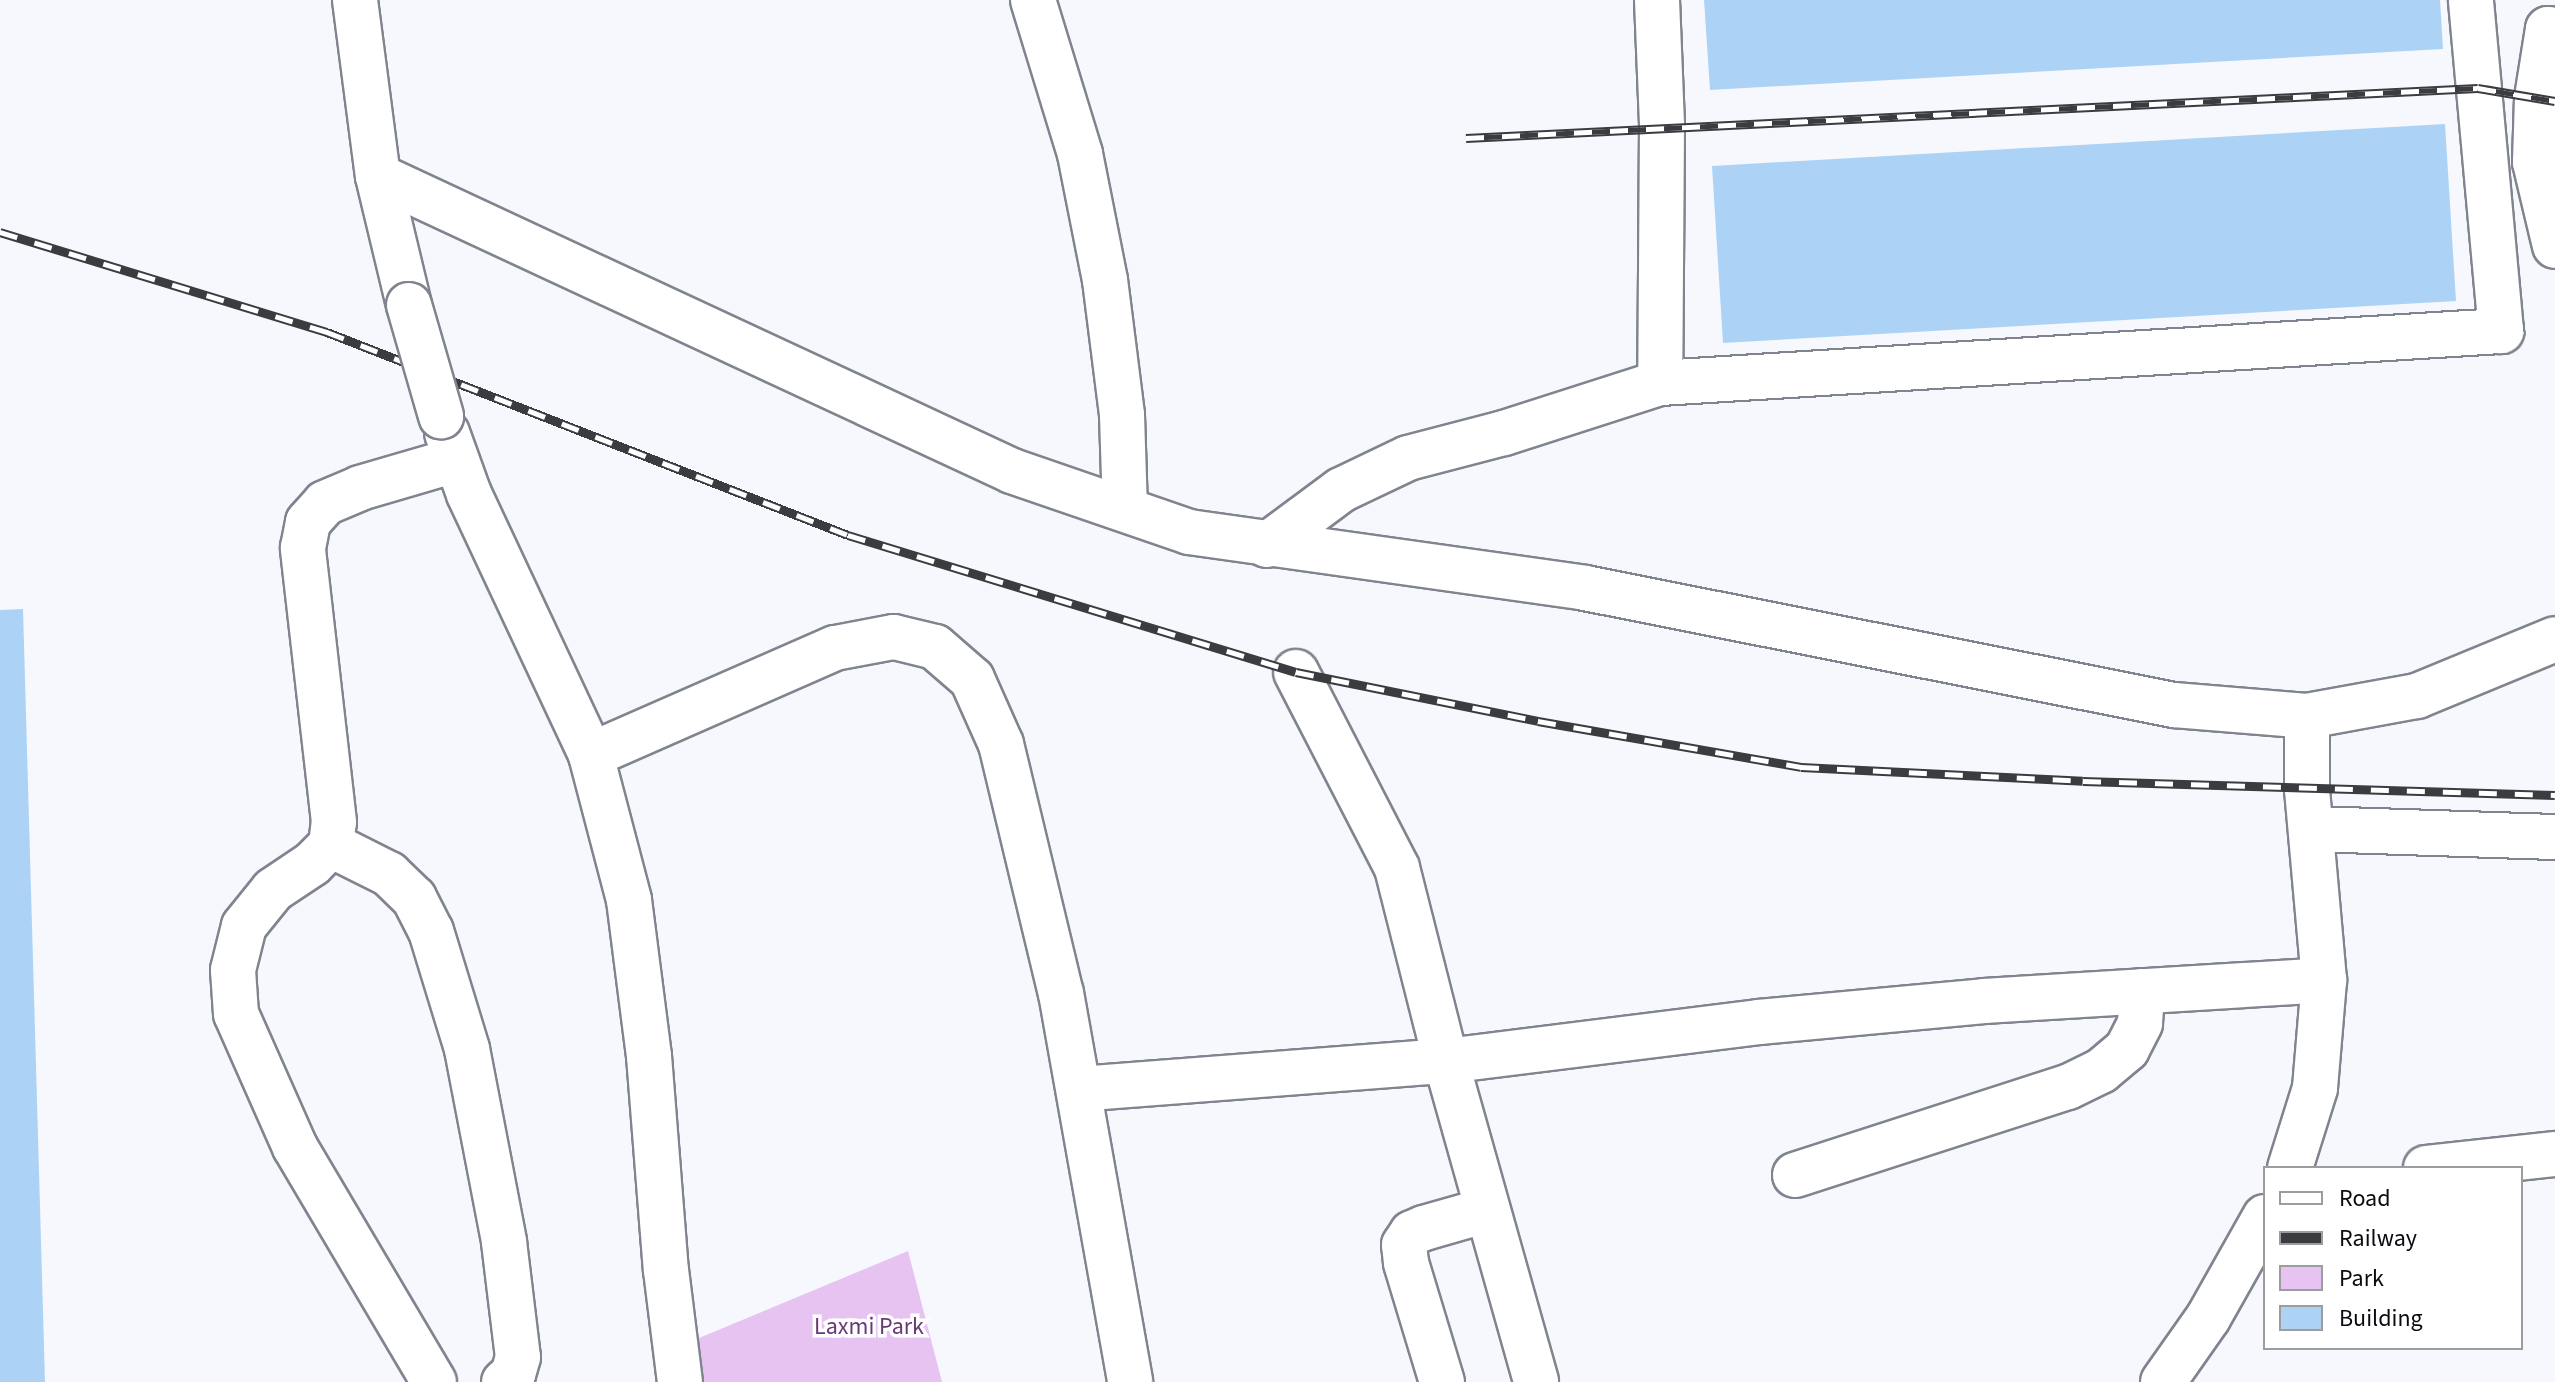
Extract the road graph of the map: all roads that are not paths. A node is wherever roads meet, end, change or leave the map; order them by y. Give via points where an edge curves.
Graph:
1 (355, 0) edge
2 (1033, 0) edge
3 (1657, 0) edge
4 (2471, 0) edge
5 (2555, 30) edge
6 (378, 176) junction
7 (2555, 246) edge
8 (1660, 383) junction
9 (456, 460) junction
10 (1125, 509) junction
11 (1267, 545) junction
12 (2555, 639) edge
13 (1296, 672) dead end
14 (2307, 716) junction
15 (591, 755) junction
16 (2313, 829) junction
17 (2555, 837) edge
18 (331, 845) junction
19 (2324, 980) junction
20 (2142, 991) junction
21 (1446, 1061) junction
22 (1079, 1089) junction
23 (2555, 1154) edge
24 (2291, 1166) edge
25 (2444, 1166) edge
26 (1795, 1175) dead end
27 (1487, 1210) junction
28 (2263, 1221) edge
29 (434, 1382) edge
30 (504, 1382) edge
31 (680, 1382) edge
32 (1130, 1382) edge
33 (1442, 1382) edge
34 (1536, 1382) edge
35 (2163, 1382) edge

1 - 6 street
2 - 10 street via 1080,154 1105,280 1122,415
3 - 8 street via 1662,126
4 - 8 street via 2501,331
5 - 7 street via 2548,29 2535,149
6 - 9 street, bridge via 409,305
6 - 10 street via 1012,471
8 - 11 street via 1408,458 1341,490
9 - 15 street
9 - 18 street via 360,488 325,503 308,522 303,548 334,822
10 - 11 street via 1189,532
11 - 14 street via 1585,588 2174,705
12 - 14 street via 2417,696
13 - 21 street via 1397,868
14 - 16 street
15 - 22 street via 835,648 894,637 935,647 972,679 1001,744 1028,843
15 - 31 street via 629,900
16 - 17 street
16 - 19 street
18 - 29 street via 273,890 244,926 233,970 236,1014 295,1147
18 - 30 street via 389,874 414,898 431,931 467,1049 502,1228 518,1357
19 - 20 street
19 - 24 street via 2315,1088
20 - 21 street via 1759,1022
20 - 26 street via 2140,1023 2127,1049 2101,1071 2068,1087
21 - 22 street
21 - 27 street
22 - 32 street
23 - 25 street
27 - 33 street via 1412,1233 1404,1245
27 - 34 street
28 - 35 street via 2208,1318

